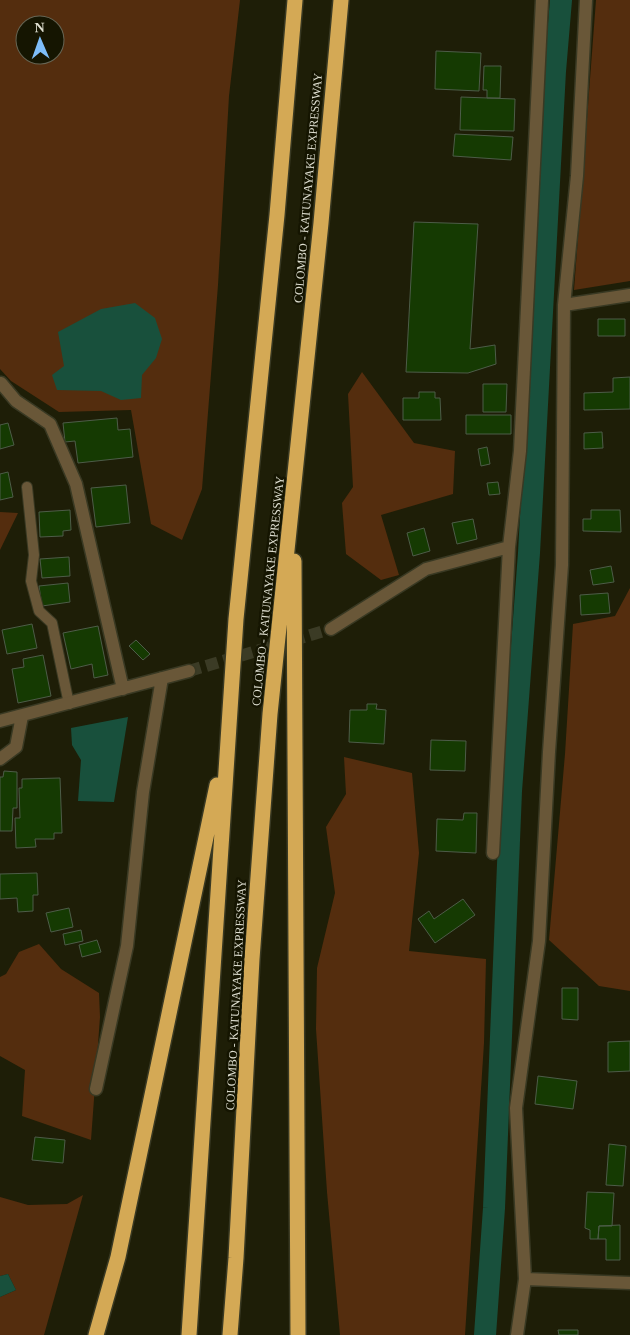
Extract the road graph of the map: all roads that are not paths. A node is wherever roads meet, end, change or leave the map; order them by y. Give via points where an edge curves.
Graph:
1 (295, 0) edge
2 (340, 0) edge
3 (542, 0) edge
4 (586, 0) edge
5 (630, 295) edge
6 (564, 305) junction
7 (1, 383) edge
8 (294, 482) junction
9 (27, 487) dead end
10 (509, 547) junction
11 (331, 629) tunnel mouth
12 (189, 671) tunnel mouth
13 (162, 678) junction
14 (122, 689) junction
15 (70, 704) junction
16 (22, 716) junction
17 (0, 721) edge
18 (228, 732) junction
19 (0, 759) edge
20 (493, 853) dead end
21 (96, 1089) dead end
22 (525, 1279) junction
23 (630, 1282) edge
24 (96, 1335) edge
25 (189, 1335) edge
26 (230, 1335) edge
27 (298, 1335) edge
28 (518, 1335) edge

1 - 18 highway, COLOMBO - KATUNAYAKE EXPRESSWAY
2 - 8 highway, COLOMBO - KATUNAYAKE EXPRESSWAY
3 - 10 street via 520,451
4 - 6 street via 577,176
5 - 6 street
6 - 22 street via 562,565 539,941 516,1108
7 - 14 street via 16,401 50,424 73,476
8 - 26 highway, COLOMBO - KATUNAYAKE EXPRESSWAY via 269,734 252,959
8 - 27 highway
9 - 15 lane via 34,555 30,580 39,611 52,623
10 - 11 street via 426,569
10 - 20 street
12 - 13 street
13 - 14 street
13 - 21 street via 143,792 127,946
14 - 15 street
15 - 16 street
16 - 17 street
16 - 19 street via 16,747
18 - 24 highway via 118,1258
18 - 25 highway, COLOMBO - KATUNAYAKE EXPRESSWAY
22 - 23 street
22 - 28 street

